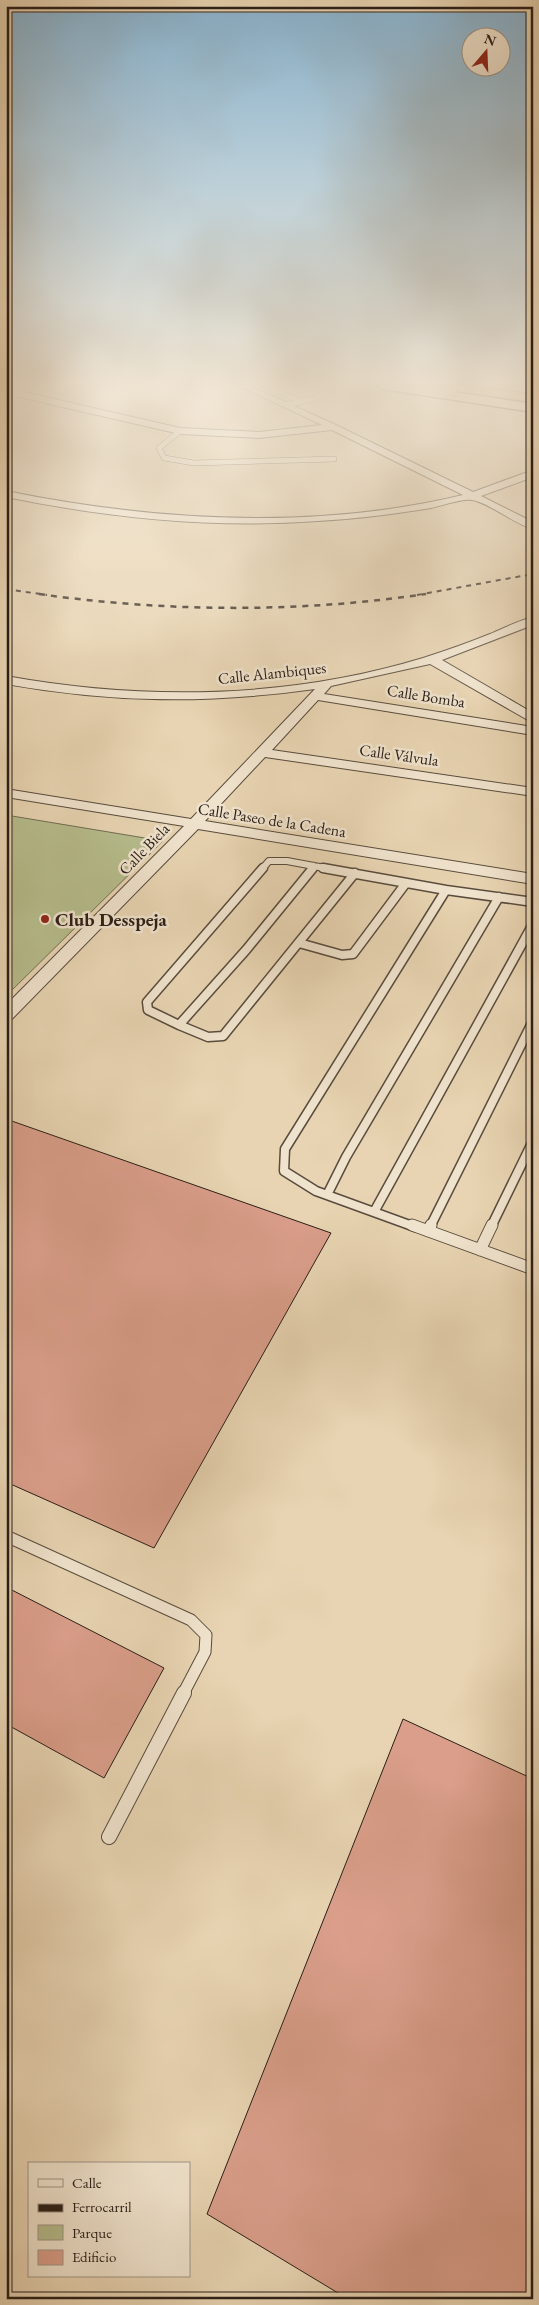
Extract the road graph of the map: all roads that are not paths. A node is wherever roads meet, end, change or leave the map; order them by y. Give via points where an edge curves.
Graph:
1 (466, 493) edge
2 (482, 493) edge
3 (6, 494) edge
4 (473, 496) junction
5 (533, 526) edge
6 (533, 621) edge
7 (431, 660) junction
8 (6, 680) edge
9 (326, 684) junction
10 (314, 696) junction
11 (533, 719) edge
12 (533, 730) edge
13 (260, 752) junction
14 (533, 792) edge
15 (6, 793) edge
16 (193, 825) junction
17 (314, 866) junction
18 (356, 874) junction
19 (533, 879) edge
20 (406, 883) junction
21 (446, 890) junction
22 (499, 897) junction
23 (533, 902) edge
24 (533, 924) edge
25 (299, 943) junction
26 (6, 1015) edge
27 (533, 1021) edge
28 (179, 1025) junction
29 (533, 1141) edge
30 (327, 1195) junction
31 (374, 1212) junction
32 (428, 1231) junction
33 (480, 1250) junction
34 (533, 1269) edge
35 (6, 1536) edge
36 (109, 1837) dead end

1 - 4 street
2 - 4 street
3 - 4 street via 106,514 216,522 329,518 432,505
4 - 5 street
6 - 7 street, Calle Alambiques
7 - 9 street, Calle Alambiques
7 - 11 street
8 - 9 street, Calle Alambiques via 50,688 154,696 213,696
9 - 10 street, Calle Biela
10 - 12 street, Calle Bomba
10 - 13 street, Calle Biela
13 - 14 street, Calle Válvula
13 - 16 street, Calle Biela
15 - 16 street, Calle Paseo de la Cadena
16 - 19 street, Calle Paseo de la Cadena
16 - 26 street, Calle Biela
17 - 18 lane
17 - 28 lane via 246,950
17 - 28 lane via 269,861 147,1002 148,1010
18 - 20 lane
18 - 25 lane
20 - 21 lane
20 - 25 lane via 354,954 342,955
21 - 22 lane
21 - 30 lane via 285,1149 284,1171
22 - 23 lane
22 - 30 lane via 346,1157
24 - 31 lane
25 - 28 lane via 223,1036 208,1037
27 - 32 lane
29 - 33 lane
30 - 31 lane
31 - 32 lane
32 - 33 lane
33 - 34 lane
35 - 36 lane via 191,1620 206,1635 206,1652

